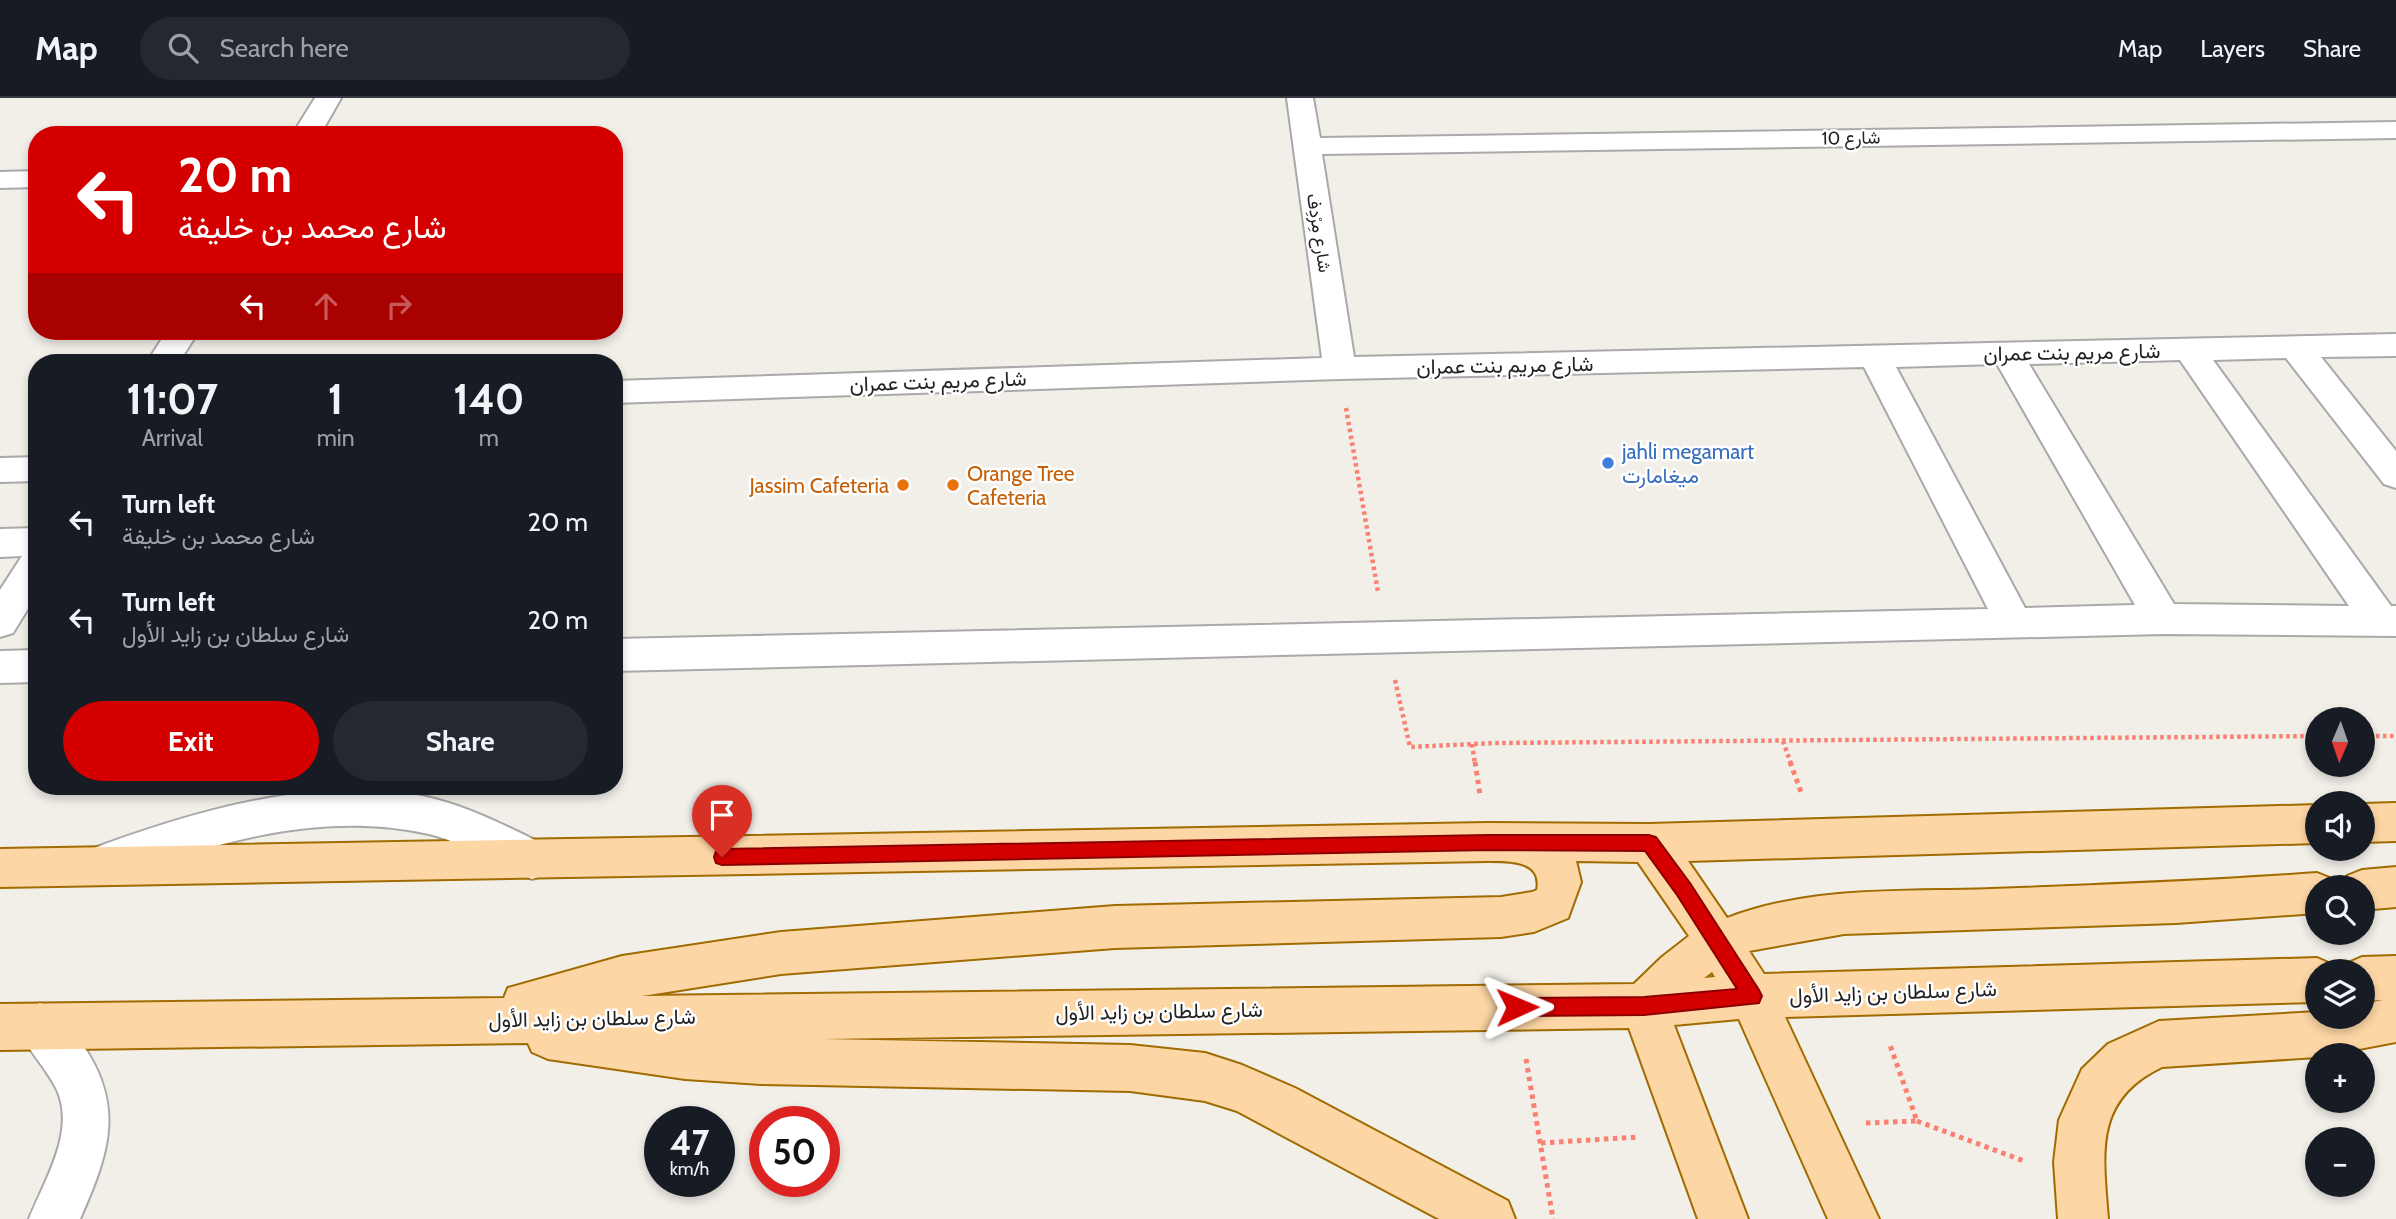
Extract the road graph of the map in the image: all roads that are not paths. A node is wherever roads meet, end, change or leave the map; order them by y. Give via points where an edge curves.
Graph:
1 (328, 98) edge
2 (1300, 98) edge
3 (311, 126) edge
4 (2396, 130) edge
5 (1306, 146) junction
6 (28, 179) edge
7 (0, 180) edge
8 (2396, 345) edge
9 (2295, 347) junction
10 (2189, 349) junction
11 (2007, 354) junction
12 (1875, 357) junction
13 (1340, 368) junction
14 (623, 392) edge
15 (28, 469) edge
16 (0, 470) edge
17 (2396, 475) edge
18 (28, 542) edge
19 (0, 543) edge
20 (28, 577) edge
21 (2163, 619) junction
22 (2388, 620) edge
23 (0, 622) edge
24 (2014, 622) junction
25 (623, 655) edge
26 (28, 666) edge
27 (0, 667) edge
28 (2396, 822) edge
29 (2375, 823) edge
30 (2305, 824) edge
31 (1523, 843) junction
32 (1649, 843) junction
33 (532, 860) junction
34 (97, 867) junction
35 (0, 868) edge
36 (2396, 887) edge
37 (2375, 889) edge
38 (2305, 894) edge
39 (1719, 942) junction
40 (2396, 978) edge
41 (2375, 979) edge
42 (2305, 980) edge
43 (1752, 996) junction
44 (1644, 1006) junction
45 (471, 1019) junction
46 (2396, 1020) edge
47 (20, 1026) edge
48 (2082, 1201) edge
49 (54, 1219) edge
50 (1490, 1219) edge
51 (1723, 1219) edge
52 (1854, 1219) edge

1 - 3 street
2 - 5 street, شارع مِرْدِف
4 - 5 street, شارع 10
5 - 13 street, شارع مِرْدِف
6 - 7 street
8 - 9 street, شارع مريم بنت عمران
9 - 10 street, شارع مريم بنت عمران
9 - 17 street
10 - 11 street, شارع مريم بنت عمران
10 - 22 street
11 - 12 street, شارع مريم بنت عمران
11 - 21 street
12 - 13 street, شارع مريم بنت عمران
12 - 24 street
13 - 14 street, شارع مريم بنت عمران
15 - 16 street
18 - 19 street
20 - 23 street
21 - 22 street
21 - 24 street
24 - 25 street
26 - 27 street
28 - 29 main road
30 - 32 main road
31 - 32 main road
31 - 33 main road
31 - 45 main road via 1543,851 1558,867 1562,887 1553,904 1534,912 1469,919 1115,927 781,953 622,978
32 - 39 main road
33 - 34 main road
33 - 34 street via 430,817 385,808 337,806 234,820
34 - 35 main road
36 - 37 main road
38 - 39 main road via 2176,903 1844,914 1775,925
39 - 43 main road
39 - 44 main road via 1665,983
40 - 41 main road
42 - 43 main road, شارع سلطان بن زايد الأول
43 - 44 main road, شارع سلطان بن زايد الأول
43 - 52 main road
44 - 45 main road, شارع سلطان بن زايد الأول
44 - 51 main road
45 - 47 main road, شارع سلطان بن زايد الأول
45 - 50 main road via 600,1045 685,1056 1130,1068 1205,1077 1278,1105
46 - 48 main road via 2323,1034 2159,1044 2125,1060 2099,1086 2083,1119
47 - 49 street via 82,1091 85,1123 80,1158

